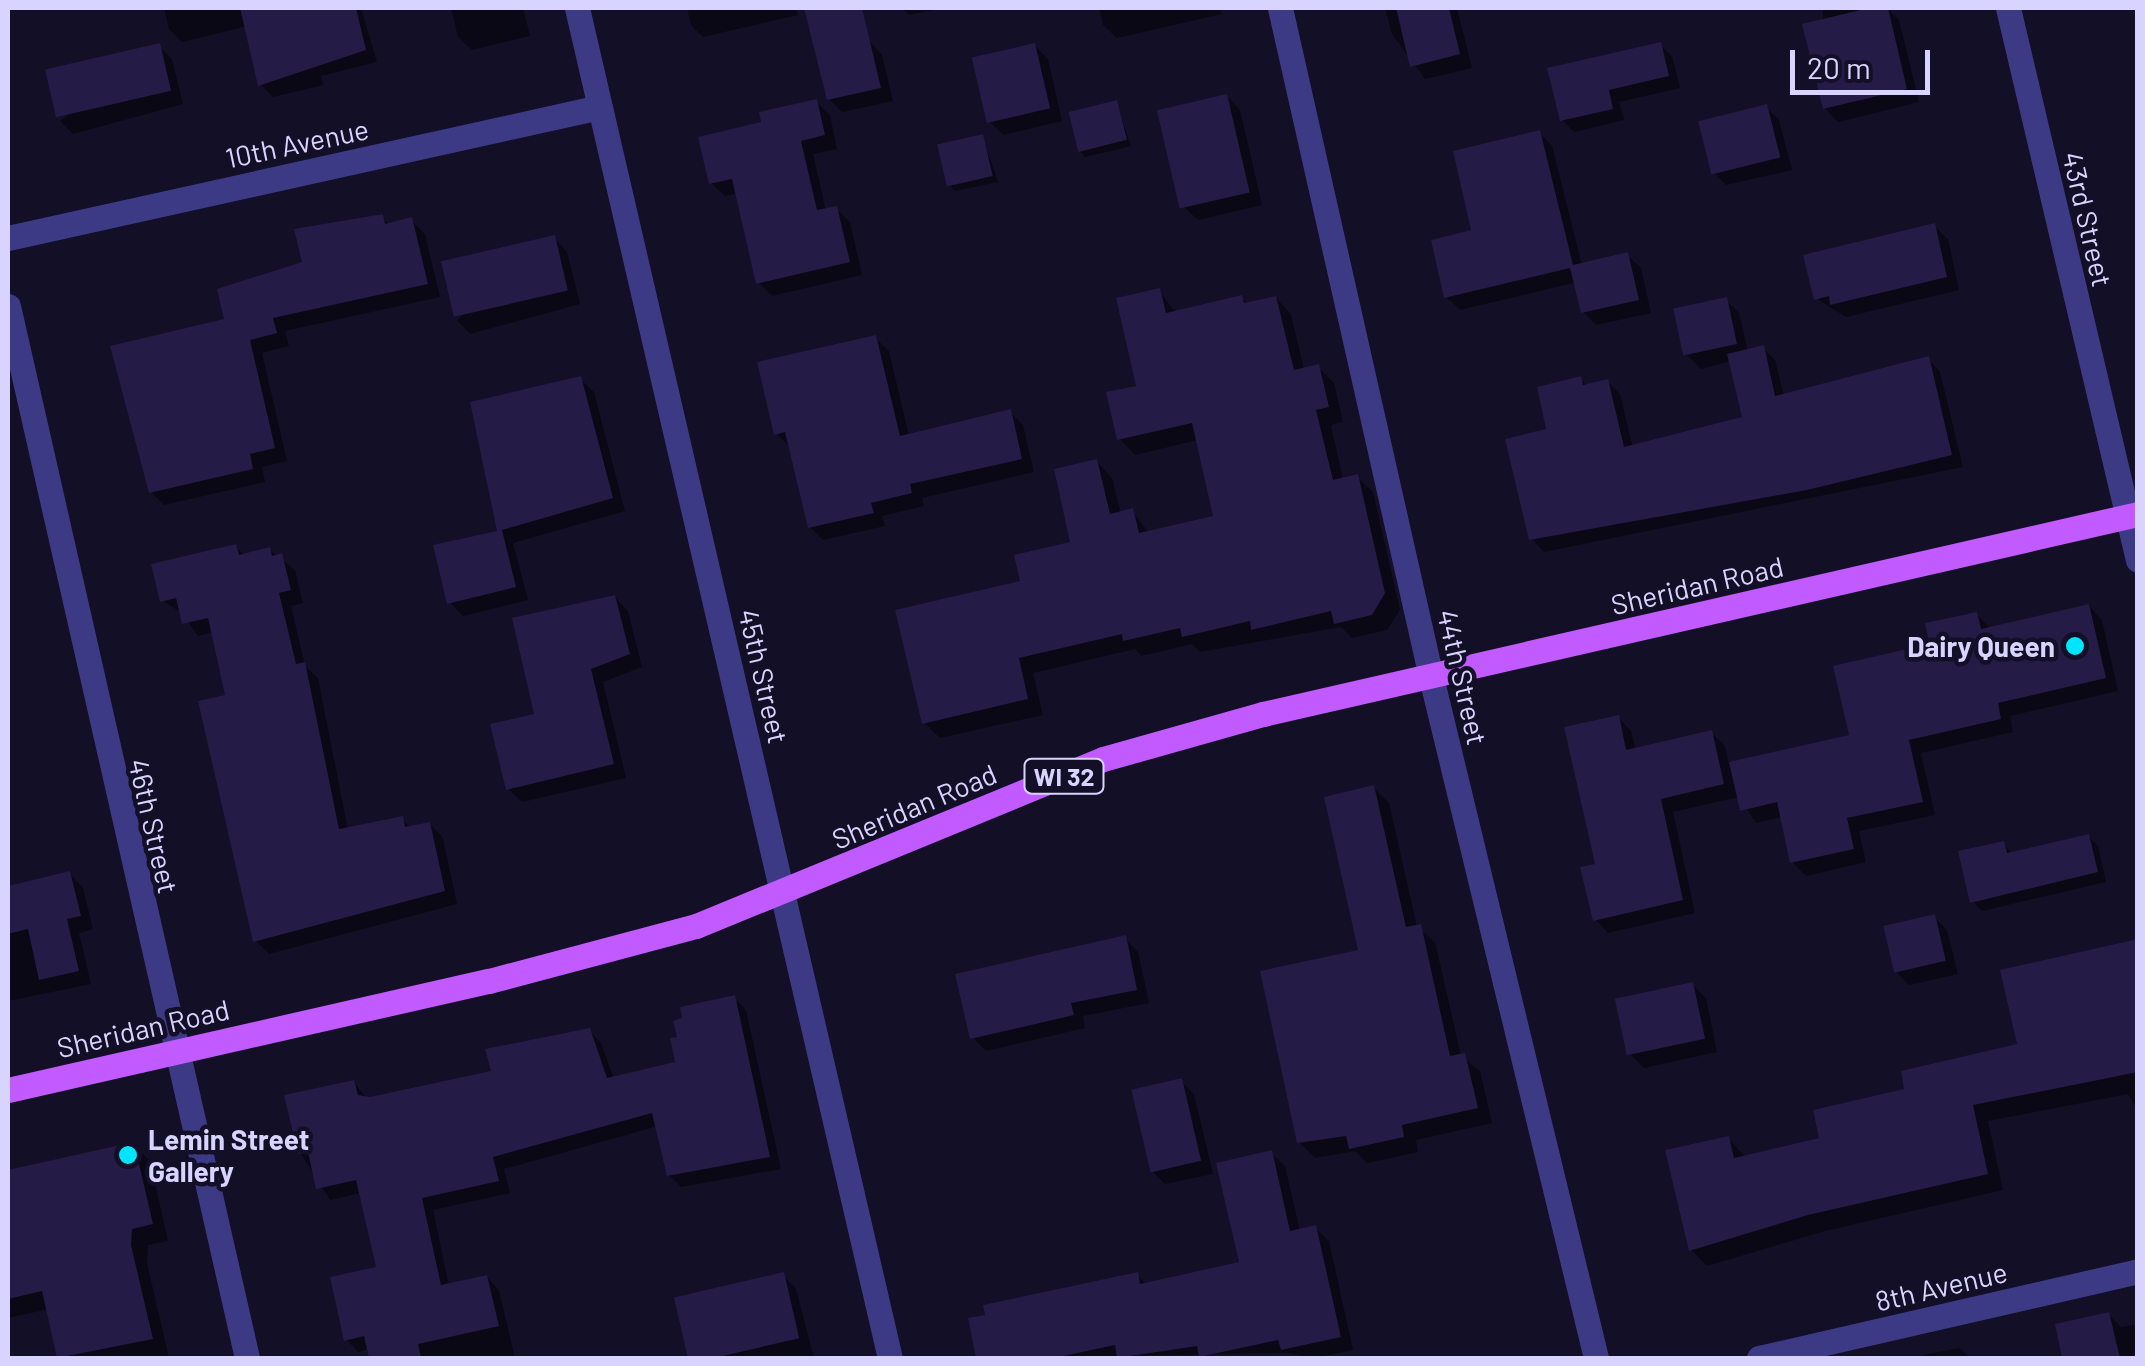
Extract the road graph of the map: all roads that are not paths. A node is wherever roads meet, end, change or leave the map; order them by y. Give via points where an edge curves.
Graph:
1 (577, 8) edge
2 (1280, 8) edge
3 (2008, 8) edge
4 (600, 107) junction
5 (8, 238) edge
6 (8, 306) edge
7 (2132, 515) edge
8 (2138, 560) edge
9 (1431, 677) junction
10 (785, 892) junction
11 (173, 1052) junction
12 (8, 1090) edge
13 (2138, 1271) edge
14 (248, 1358) edge
15 (890, 1358) edge
16 (1596, 1358) edge
17 (1759, 1358) edge

1 - 4 street, 45th Street
2 - 9 street, 44th Street
3 - 7 street, 43rd Street
4 - 5 street, 10th Avenue
4 - 10 street, 45th Street
6 - 11 street, 46th Street
7 - 8 street, 43rd Street
7 - 9 main road, Sheridan Road / WI 32
9 - 10 main road, Sheridan Road / WI 32 via 1103,759
9 - 16 street, 44th Street
10 - 11 main road, Sheridan Road / WI 32 via 696,926 527,971
10 - 15 street, 45th Street
11 - 12 main road, Sheridan Road / WI 32
11 - 14 street, 46th Street
13 - 17 street, 8th Avenue

